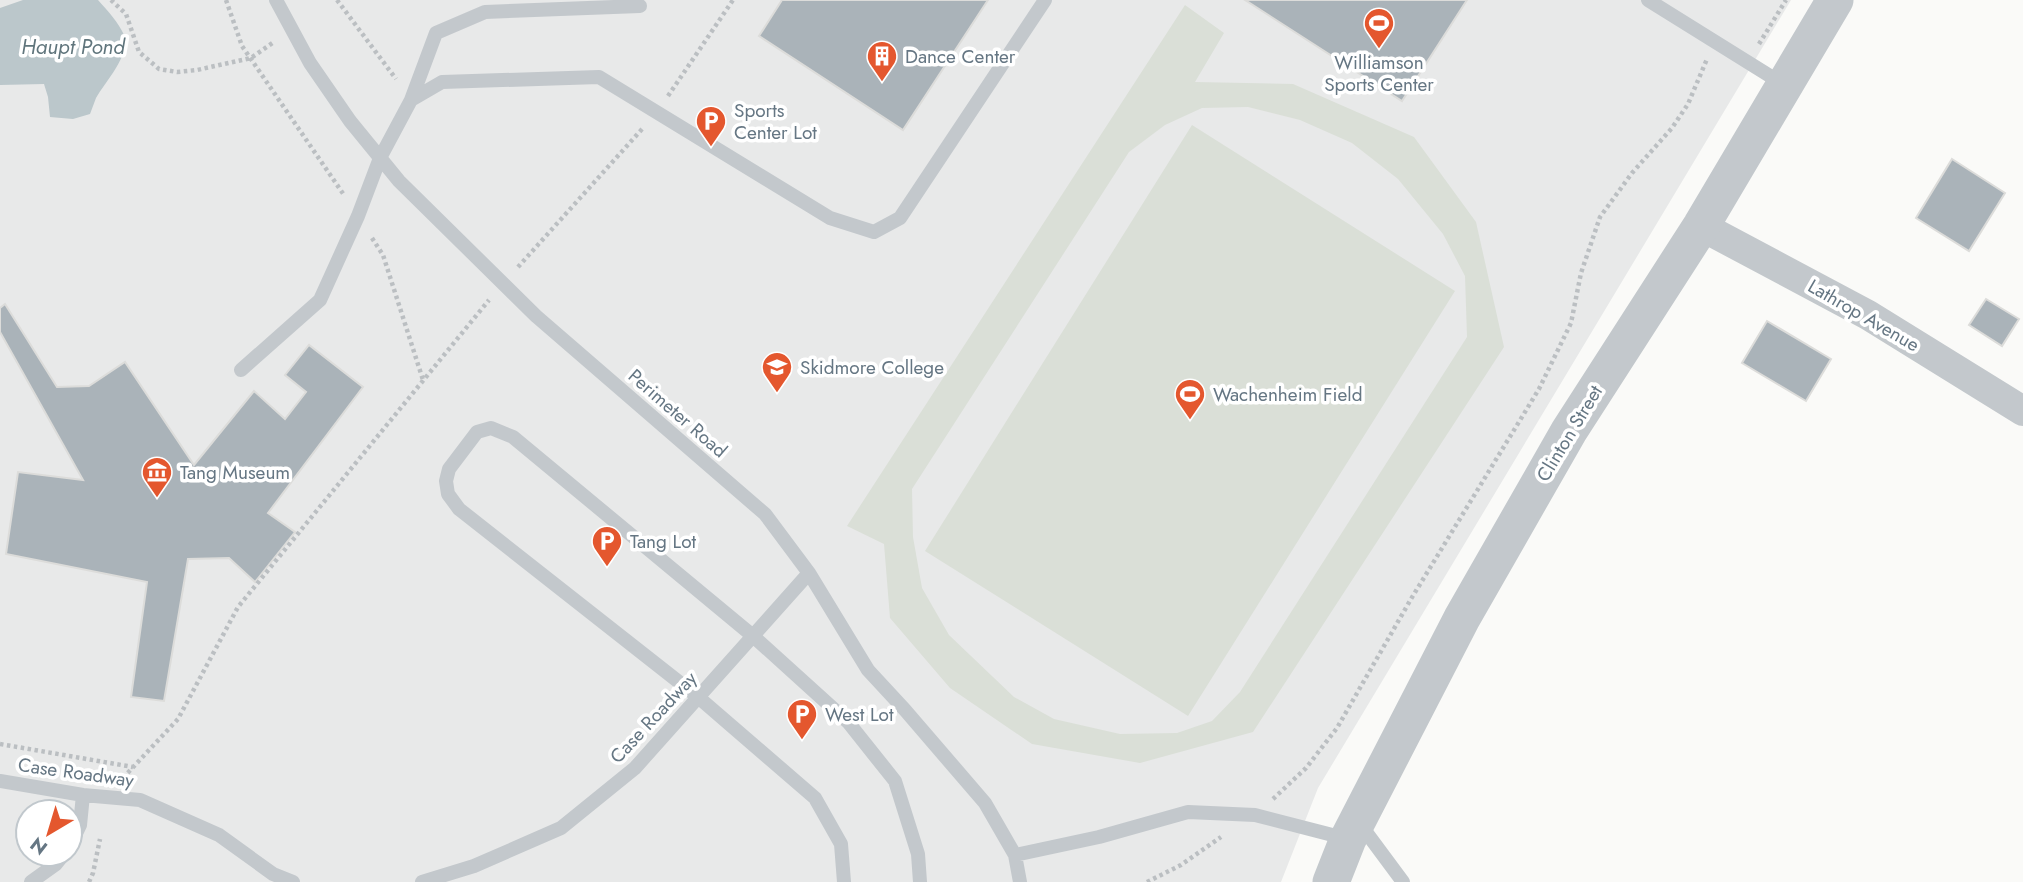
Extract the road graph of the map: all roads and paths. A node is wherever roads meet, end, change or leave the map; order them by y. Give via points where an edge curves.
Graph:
1 (111, 0) edge
2 (226, 0) edge
3 (276, 0) edge
4 (337, 0) edge
5 (733, 0) edge
6 (1045, 0) edge
7 (1648, 0) edge
8 (1786, 0) edge
9 (1835, 0) edge
10 (640, 5) dead end
11 (1714, 42) junction
12 (251, 58) junction
13 (1748, 63) junction
14 (1784, 85) junction
15 (411, 100) junction
16 (657, 112) junction
17 (380, 158) junction
18 (358, 216) junction
19 (1701, 226) junction
20 (503, 283) junction
21 (241, 370) dead end
22 (423, 381) junction
23 (2023, 411) edge
24 (809, 573) junction
25 (753, 636) junction
26 (698, 697) junction
27 (0, 744) edge
28 (133, 767) junction
29 (0, 781) edge
30 (83, 795) junction
31 (106, 797) junction
32 (83, 798) edge
33 (1255, 815) junction
34 (1353, 829) junction
35 (1015, 855) junction
36 (50, 868) edge
37 (31, 882) edge
38 (293, 882) edge
39 (422, 882) edge
40 (844, 882) edge
41 (920, 882) edge
42 (1020, 882) edge
43 (1147, 882) edge
44 (1331, 882) edge
45 (1403, 882) edge

1 - 12 path via 126,14 139,52 159,69 197,71
2 - 12 path via 242,46
3 - 17 lane, Perimeter Road via 310,63
4 - 15 path
5 - 16 path
6 - 16 lane via 900,218 874,232 830,218
7 - 11 lane
8 - 13 path
9 - 14 street, Clinton Street
10 - 15 lane via 485,12 436,33
11 - 13 lane
11 - 33 path via 1688,104 1600,217 1581,273 1571,323 1539,389 1338,727 1306,768
12 - 18 path
13 - 14 lane
14 - 19 street, Clinton Street
15 - 16 lane via 442,82 598,76
15 - 17 lane
16 - 20 path
17 - 18 lane
17 - 20 lane, Perimeter Road
18 - 21 lane via 320,300
18 - 22 path via 383,255
19 - 23 street, Lathrop Avenue via 1868,315
19 - 34 street, Clinton Street via 1569,431 1462,618
20 - 22 path
20 - 24 lane, Perimeter Road via 765,514
22 - 28 path via 238,607 178,719
24 - 25 lane, Case Roadway
24 - 35 lane, Perimeter Road via 868,670 985,803
25 - 26 lane, Case Roadway
25 - 26 lane via 513,437 491,428 477,432 449,469 448,495
25 - 41 lane via 848,722 895,781 918,854
26 - 39 lane, Case Roadway via 635,768 561,828 474,866
26 - 40 lane via 815,798 841,844
27 - 28 path
28 - 31 path
29 - 30 lane, Case Roadway
30 - 31 lane, Case Roadway
30 - 32 lane
31 - 38 lane, Case Roadway via 140,800 219,835 273,874
33 - 34 lane
33 - 35 lane via 1188,812
33 - 43 path
34 - 44 street, Clinton Street
34 - 45 lane
35 - 42 lane, Perimeter Road
36 - 37 lane

